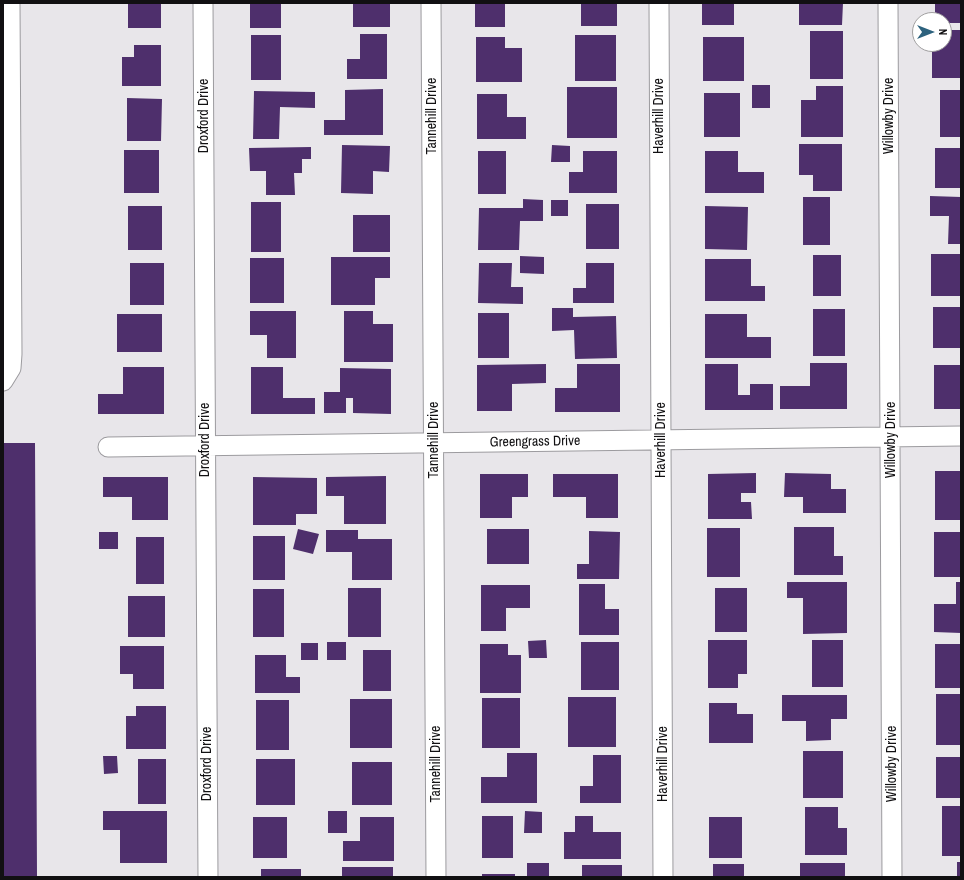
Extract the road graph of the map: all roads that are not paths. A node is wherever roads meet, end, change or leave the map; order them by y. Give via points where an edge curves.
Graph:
1 (10, 3) edge
2 (203, 3) edge
3 (431, 3) edge
4 (659, 3) edge
5 (888, 3) edge
6 (6, 66) edge
7 (7, 213) edge
8 (4, 380) edge
9 (961, 436) edge
10 (891, 437) junction
11 (661, 440) junction
12 (434, 443) junction
13 (205, 446) junction
14 (108, 447) dead end
15 (208, 877) edge
16 (436, 877) edge
17 (663, 877) edge
18 (892, 877) edge

1 - 6 street
2 - 13 street, Droxford Drive
3 - 12 street, Tannehill Drive
4 - 11 street, Haverhill Drive
5 - 10 street, Willowby Drive
6 - 7 street
7 - 8 street via 12,354 11,368
9 - 10 street, Greengrass Drive
10 - 11 street, Greengrass Drive
10 - 18 street, Willowby Drive
11 - 12 street, Greengrass Drive
11 - 17 street, Haverhill Drive
12 - 13 street, Greengrass Drive
12 - 16 street, Tannehill Drive
13 - 14 street, Greengrass Drive
13 - 15 street, Droxford Drive

